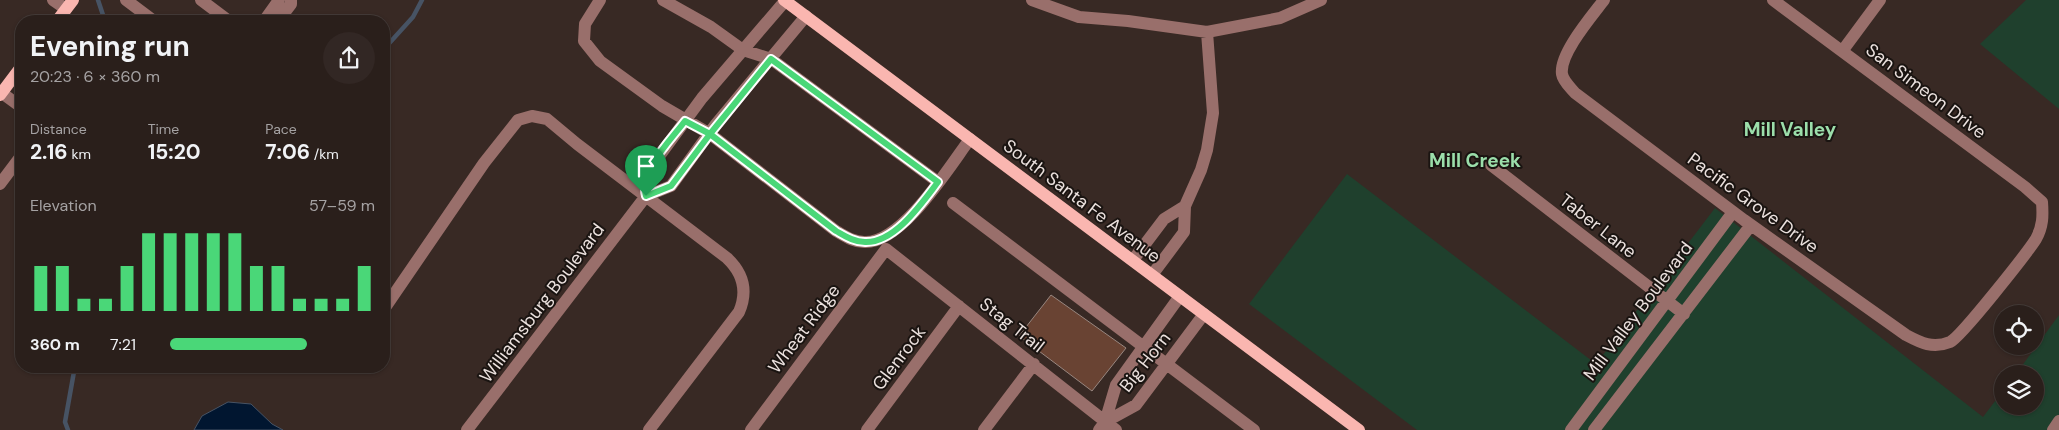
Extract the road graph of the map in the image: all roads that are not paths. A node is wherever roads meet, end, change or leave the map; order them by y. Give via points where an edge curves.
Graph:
1 (53, 0) edge
2 (126, 0) edge
3 (201, 0) edge
4 (279, 0) edge
5 (291, 0) edge
6 (600, 0) edge
7 (663, 0) edge
8 (785, 0) edge
9 (1032, 0) edge
10 (1322, 0) edge
11 (1604, 0) edge
12 (1774, 0) edge
13 (1880, 0) edge
14 (70, 5) edge
15 (62, 15) edge
16 (146, 15) edge
17 (221, 15) edge
18 (268, 15) edge
19 (282, 15) edge
20 (806, 16) junction
21 (1206, 32) junction
22 (743, 50) junction
23 (1843, 50) junction
24 (771, 59) junction
25 (15, 75) edge
26 (1, 94) edge
27 (15, 103) edge
28 (685, 121) junction
29 (710, 134) junction
30 (970, 139) junction
31 (15, 164) edge
32 (1491, 165) dead end
33 (938, 182) junction
34 (0, 184) edge
35 (646, 196) junction
36 (953, 204) dead end
37 (1185, 206) junction
38 (1733, 212) junction
39 (1751, 225) junction
40 (886, 249) joint
41 (1133, 260) junction
42 (1152, 275) junction
43 (1180, 296) junction
44 (390, 300) edge
45 (1668, 302) junction
46 (959, 306) junction
47 (1204, 314) junction
48 (1684, 314) junction
49 (1144, 346) junction
50 (1935, 346) joint
51 (1034, 364) junction
52 (1167, 364) junction
53 (2059, 421) edge
54 (1107, 427) edge
55 (467, 430) edge
56 (649, 430) edge
57 (751, 430) edge
58 (867, 430) edge
59 (984, 430) edge
60 (1254, 430) edge
61 (1359, 430) edge
62 (1571, 430) edge
63 (1594, 430) edge
64 (2052, 430) edge

1 - 14 street
2 - 16 street
3 - 17 street
4 - 18 street
5 - 19 street
6 - 28 street via 584,24 584,41 600,61
7 - 22 street via 711,27
8 - 20 main road, South Santa Fe Avenue
8 - 22 street
9 - 21 street via 1079,17
10 - 21 street via 1280,18
11 - 38 street, Pacific Grove Drive via 1571,44 1562,74 1567,84
12 - 23 street, San Simeon Drive
13 - 23 street
14 - 15 main road
20 - 24 street
20 - 30 main road, South Santa Fe Avenue
21 - 37 street via 1213,113 1207,150
22 - 24 street
22 - 28 street
23 - 50 street, San Simeon Drive via 2042,202 2044,219 2036,239 1968,325 1952,341
24 - 29 street
24 - 33 street
25 - 26 main road
26 - 27 street
28 - 29 street
28 - 35 street via 649,170 644,182
29 - 33 street via 852,240 878,239 895,230 917,210
29 - 35 street via 671,186
30 - 33 street
30 - 41 main road, South Santa Fe Avenue
31 - 34 street
32 - 45 street, Taber Lane
35 - 44 street via 547,119 532,116 518,120 484,163
35 - 55 street, Williamsburg Boulevard
35 - 56 street via 731,261 740,272 744,290 739,312
36 - 49 street
37 - 41 street via 1164,219
37 - 42 street via 1184,232
38 - 39 street, Pacific Grove Drive
38 - 45 street, Mill Valley Boulevard
39 - 48 street, Mill Valley Boulevard
39 - 50 street, Pacific Grove Drive via 1906,335
40 - 46 street, Stag Trail
40 - 57 street, Wheat Ridge
41 - 42 main road, South Santa Fe Avenue
42 - 43 main road, South Santa Fe Avenue
43 - 47 main road, South Santa Fe Avenue
43 - 49 street, Big Horn
45 - 48 street, Taber Lane
45 - 62 street, Mill Valley Boulevard
46 - 51 street, Stag Trail
46 - 58 street, Glenrock
47 - 52 street, Big Horn
47 - 61 main road, South Santa Fe Avenue
48 - 63 street, Mill Valley Boulevard
49 - 52 street
49 - 54 street, Big Horn via 1116,385
51 - 54 street, Stag Trail
51 - 59 street
52 - 54 street, Big Horn via 1136,405
52 - 60 street
53 - 64 street

